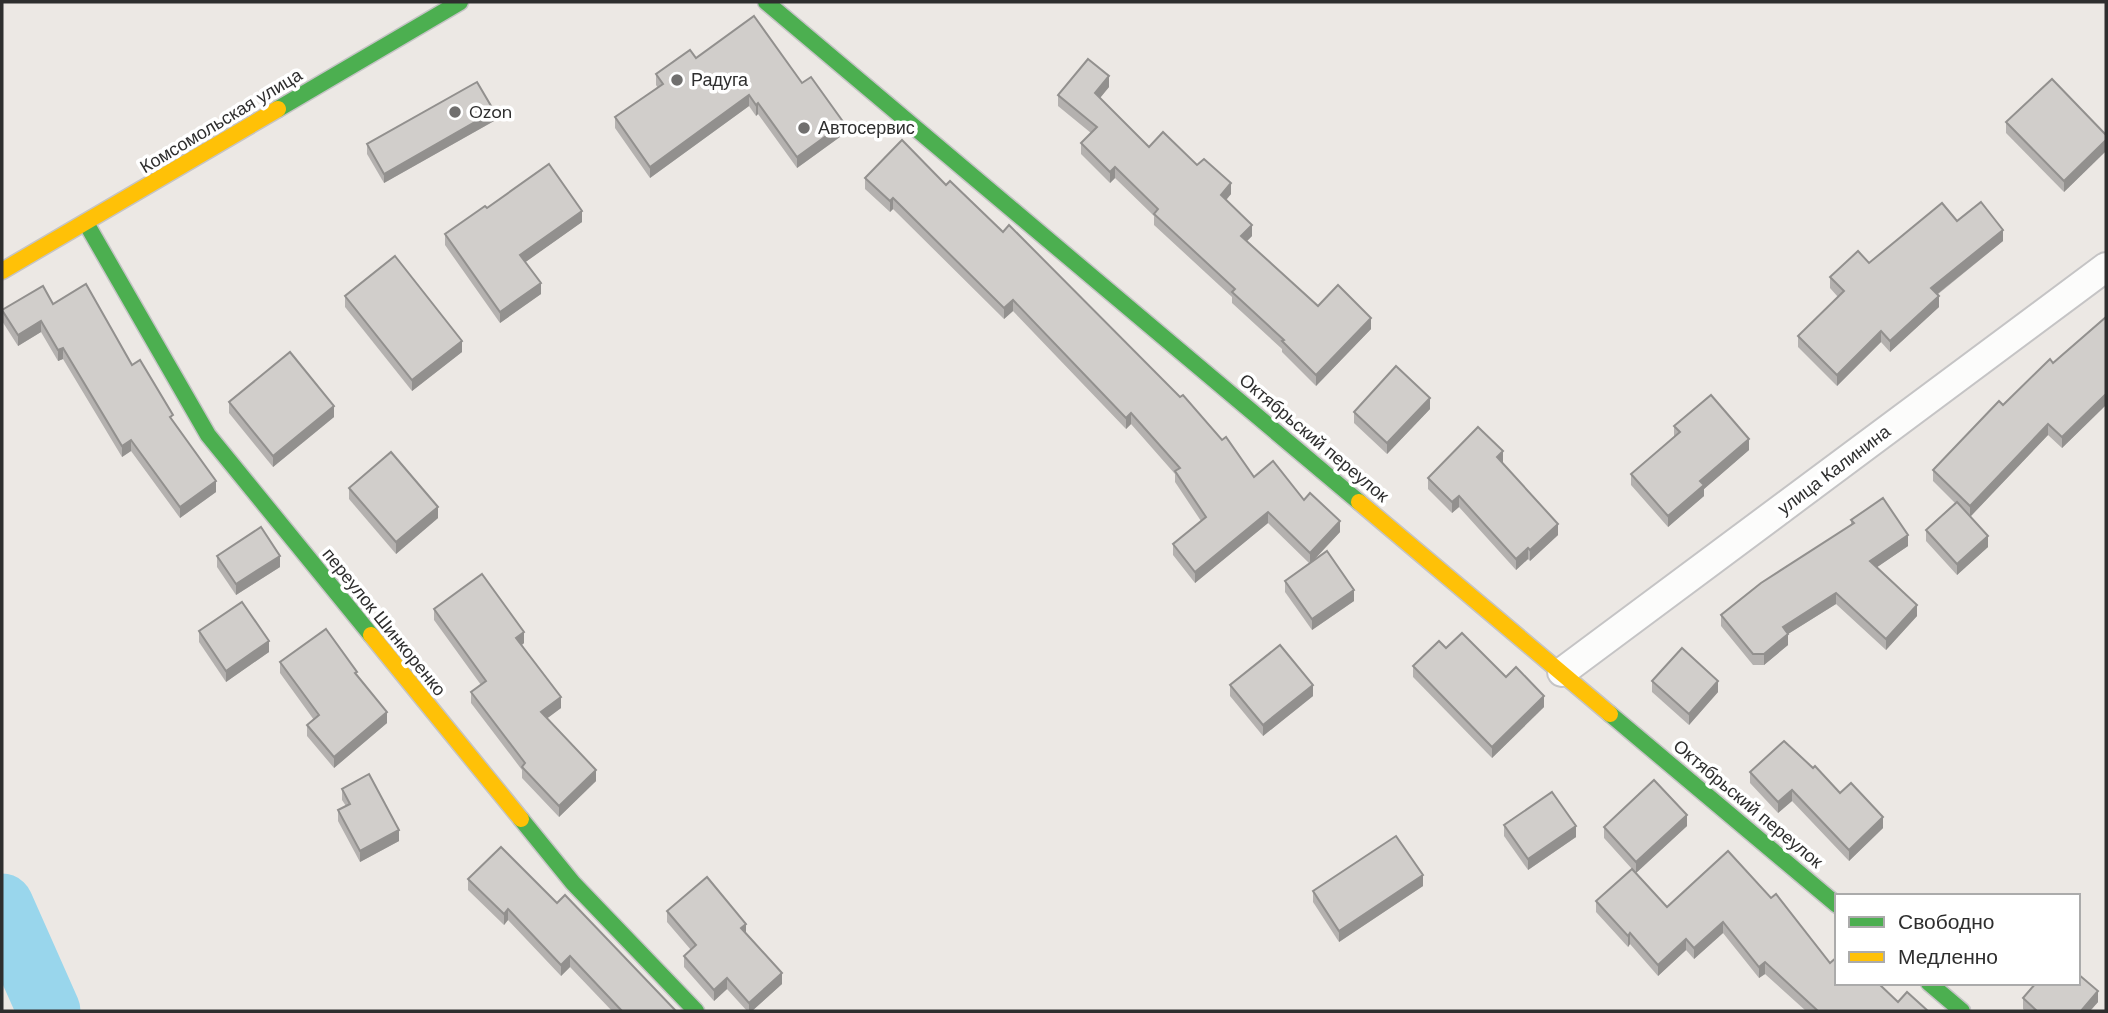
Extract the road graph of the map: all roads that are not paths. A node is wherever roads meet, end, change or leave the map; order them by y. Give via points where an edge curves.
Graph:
1 (460, 2) edge
2 (766, 2) edge
3 (86, 223) junction
4 (2106, 267) edge
5 (2, 271) edge
6 (1562, 672) junction
7 (1835, 903) edge
8 (1931, 985) edge
9 (696, 1011) edge
10 (1962, 1011) edge

1 - 3 street, Комсомольская улица
2 - 6 street, Октябрьский переулок
3 - 5 street, Комсомольская улица
3 - 9 street, переулок Шинкоренко via 208,435 573,883
4 - 6 street, улица Калинина
6 - 7 street, Октябрьский переулок
8 - 10 street

